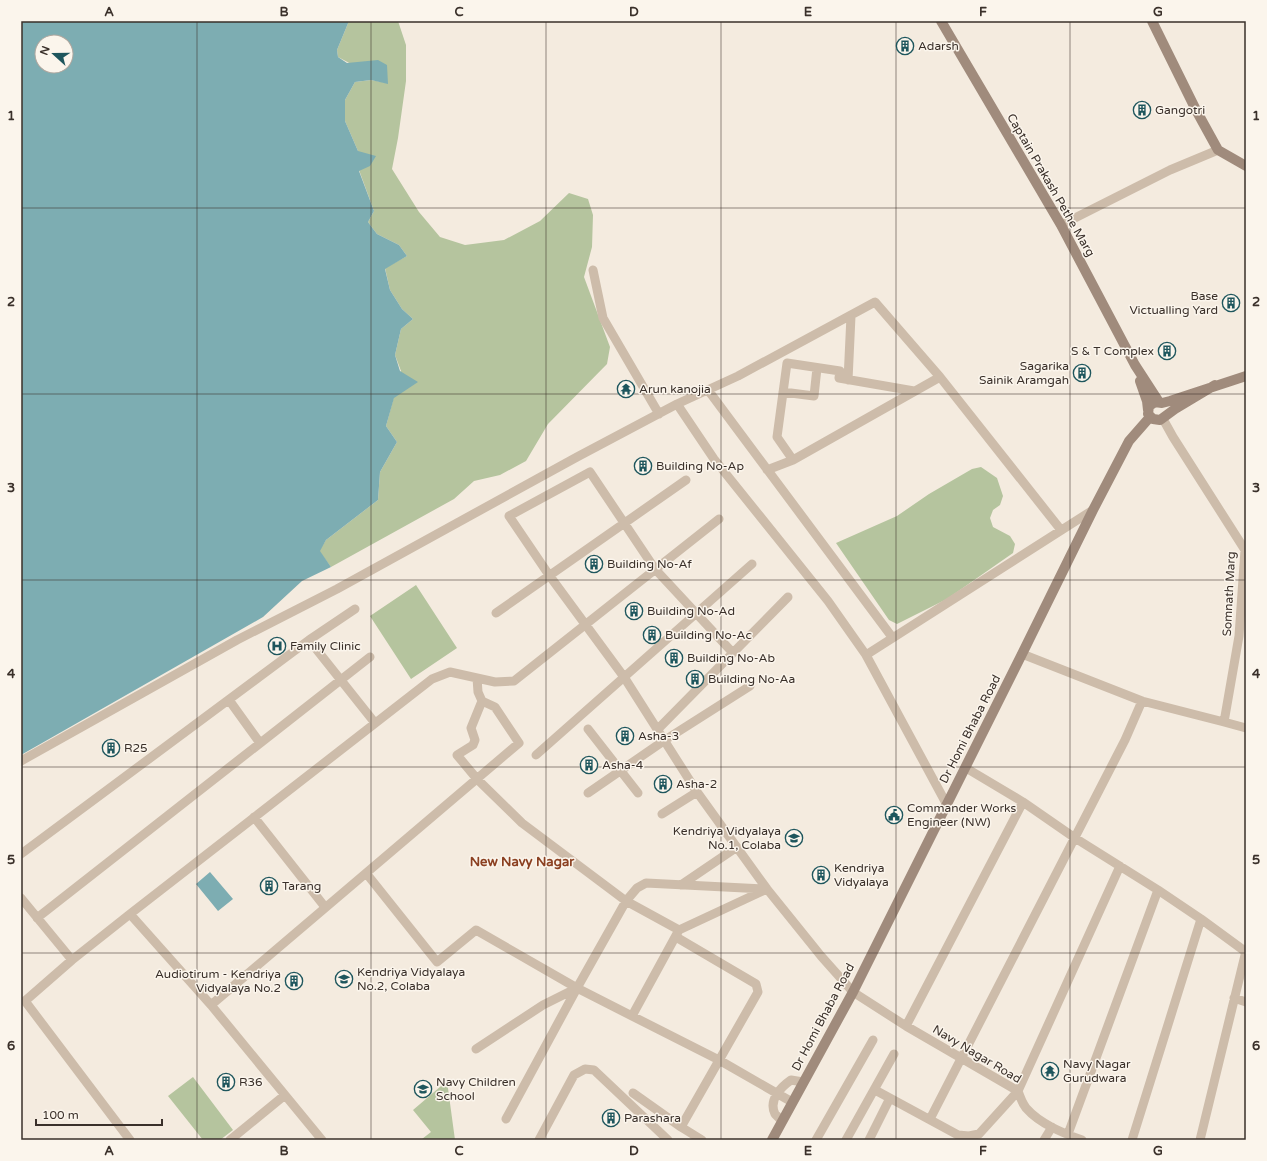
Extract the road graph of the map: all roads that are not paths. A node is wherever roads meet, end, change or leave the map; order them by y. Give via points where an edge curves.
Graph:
1 (941, 21) edge
2 (1152, 21) edge
3 (1218, 150) junction
4 (1246, 166) edge
5 (1060, 225) junction
6 (593, 270) dead end
7 (851, 316) junction
8 (1135, 365) junction
9 (817, 368) junction
10 (1246, 376) edge
11 (940, 377) junction
12 (848, 380) junction
13 (1215, 385) junction
14 (708, 390) junction
15 (914, 391) junction
16 (783, 392) junction
17 (1161, 402) junction
18 (677, 404) junction
19 (1149, 413) junction
20 (659, 414) junction
21 (1164, 417) junction
22 (792, 460) junction
23 (767, 470) junction
24 (686, 480) dead end
25 (1093, 510) junction
26 (719, 519) dead end
27 (624, 522) junction
28 (1061, 530) junction
29 (1246, 550) edge
30 (752, 564) dead end
31 (655, 569) junction
32 (549, 575) junction
33 (788, 597) dead end
34 (355, 609) dead end
35 (496, 613) dead end
36 (695, 614) junction
37 (586, 625) junction
38 (892, 637) junction
39 (309, 640) junction
40 (733, 654) junction
41 (1022, 654) junction
42 (866, 655) junction
43 (370, 657) dead end
44 (624, 677) junction
45 (477, 678) junction
46 (340, 680) junction
47 (750, 686) dead end
48 (229, 700) junction
49 (482, 701) junction
50 (1142, 701) junction
51 (1224, 722) junction
52 (375, 723) junction
53 (1246, 728) edge
54 (588, 729) dead end
55 (658, 729) junction
56 (665, 740) junction
57 (260, 743) junction
58 (536, 755) dead end
59 (21, 761) edge
60 (966, 768) junction
61 (620, 770) junction
62 (477, 779) junction
63 (697, 792) junction
64 (588, 793) dead end
65 (638, 793) dead end
66 (1024, 802) junction
67 (947, 805) junction
68 (662, 814) dead end
69 (254, 817) junction
70 (1074, 838) junction
71 (737, 847) junction
72 (21, 854) edge
73 (1120, 866) junction
74 (366, 873) junction
75 (681, 886) junction
76 (767, 889) junction
77 (1158, 890) junction
78 (21, 898) edge
79 (626, 901) junction
80 (325, 907) junction
81 (130, 914) junction
82 (37, 918) junction
83 (1201, 920) junction
84 (678, 933) junction
85 (1246, 952) edge
86 (72, 960) junction
87 (577, 988) junction
88 (853, 992) junction
89 (1234, 998) junction
90 (1246, 1002) edge
91 (211, 1005) junction
92 (632, 1016) junction
93 (906, 1026) junction
94 (873, 1040) dead end
95 (476, 1049) dead end
96 (894, 1054) dead end
97 (962, 1058) junction
98 (719, 1060) junction
99 (804, 1082) junction
100 (875, 1090) junction
101 (1018, 1091) junction
102 (633, 1092) dead end
103 (776, 1094) junction
104 (285, 1095) junction
105 (890, 1098) junction
106 (792, 1102) junction
107 (506, 1119) dead end
108 (930, 1119) junction
109 (782, 1121) junction
110 (681, 1127) junction
111 (1052, 1127) junction
112 (1068, 1134) junction
113 (130, 1140) edge
114 (230, 1140) edge
115 (322, 1140) edge
116 (539, 1140) edge
117 (668, 1140) edge
118 (702, 1140) edge
119 (772, 1140) edge
120 (816, 1140) edge
121 (846, 1140) edge
122 (869, 1140) edge
123 (1044, 1140) edge
124 (1080, 1140) edge
125 (1132, 1140) edge
126 (1200, 1140) edge

1 - 5 main road, Captain Prakash Pethe Marg
2 - 3 main road
3 - 4 main road
3 - 5 street via 1170,170
5 - 8 main road, Captain Prakash Pethe Marg
6 - 20 street via 603,318
7 - 11 street via 875,302
7 - 12 street
7 - 14 street
8 - 17 main road, Captain Prakash Pethe Marg
8 - 19 main road, Captain Prakash Pethe Marg
9 - 12 street via 840,371 839,378
9 - 16 street via 814,396
9 - 16 street via 787,363
10 - 13 main road
11 - 15 street
11 - 28 street
12 - 15 street
13 - 17 main road
13 - 21 main road
14 - 18 street
14 - 23 street
15 - 22 street
16 - 22 street via 778,436
17 - 19 main road via 1152,404
17 - 21 main road via 1167,409
18 - 20 street
18 - 42 street via 714,458 828,601
19 - 21 main road via 1156,420
19 - 25 main road, Dr Homi Bhaba Road via 1129,441
20 - 59 street via 337,589 237,640
21 - 29 street, Somnath Marg via 1173,437
22 - 23 street
23 - 38 street
24 - 27 street
25 - 28 street
25 - 41 main road, Dr Homi Bhaba Road
26 - 31 street
27 - 31 street
27 - 32 street
27 - 32 street, Navy Nagar Road via 590,472 509,516
28 - 38 street
29 - 51 street, Somnath Marg via 1239,636
30 - 36 street
31 - 36 street
31 - 37 street
32 - 35 street
32 - 37 street, Navy Nagar Road
33 - 40 street
34 - 39 street
36 - 40 street
36 - 44 street
37 - 44 street, Navy Nagar Road
37 - 45 street via 514,681 495,682
38 - 42 street
39 - 46 street
39 - 48 street
40 - 55 street
41 - 50 street
41 - 60 main road, Dr Homi Bhaba Road
42 - 67 street
43 - 46 street
44 - 55 street, Navy Nagar Road
44 - 58 street
45 - 49 street
45 - 52 street via 450,672 432,679
46 - 52 street
46 - 57 street
47 - 56 street
48 - 57 street
48 - 72 street
49 - 62 street via 471,728 475,740 473,745 458,755
49 - 62 street via 495,707 519,743
50 - 51 street
50 - 70 street
51 - 53 street
52 - 69 street
54 - 61 street
55 - 56 street, Navy Nagar Road
56 - 61 street
56 - 63 street, Navy Nagar Road
57 - 82 street
60 - 66 street
60 - 67 main road, Dr Homi Bhaba Road
61 - 64 street
61 - 65 street
62 - 74 street
62 - 79 street via 522,823
63 - 68 street
63 - 71 street, Navy Nagar Road
66 - 70 street
66 - 93 street
67 - 88 main road, Dr Homi Bhaba Road
69 - 80 street
69 - 81 street
70 - 73 street
70 - 97 street
71 - 75 street
71 - 76 street, Navy Nagar Road
73 - 77 street
73 - 101 street
74 - 80 street
74 - 87 street via 437,962 476,930
75 - 76 street
75 - 79 street via 646,883 637,888
76 - 84 street
76 - 88 street, Navy Nagar Road
77 - 83 street
77 - 112 street
78 - 82 street
79 - 84 street
79 - 87 street
80 - 91 street
81 - 86 street
81 - 91 street
82 - 86 street
83 - 85 street
83 - 125 street
84 - 92 street
84 - 98 street via 756,984 758,988 756,997
85 - 89 street
86 - 113 street via 25,1001
87 - 92 street
87 - 95 street via 543,1005
87 - 107 street
88 - 93 street, Navy Nagar Road
88 - 99 main road, Dr Homi Bhaba Road
89 - 90 street
89 - 126 street
91 - 104 street
92 - 98 street
93 - 97 street, Navy Nagar Road
94 - 120 street
96 - 100 street
97 - 101 street, Navy Nagar Road
97 - 108 street
98 - 103 street
98 - 110 street
99 - 103 street via 791,1080
99 - 106 main road, Dr Homi Bhaba Road
100 - 105 street
100 - 121 street
101 - 108 street via 979,1134 958,1135
101 - 111 street, Navy Nagar Road via 1025,1108
102 - 110 street
103 - 106 street
103 - 109 street via 775,1114
104 - 114 street
104 - 115 street
105 - 108 street
105 - 122 street
106 - 109 main road, Dr Homi Bhaba Road
109 - 119 main road, Dr Homi Bhaba Road
110 - 118 street
111 - 112 street, Navy Nagar Road
111 - 123 street
112 - 124 street, Navy Nagar Road
116 - 117 street via 574,1075 585,1069 594,1070

